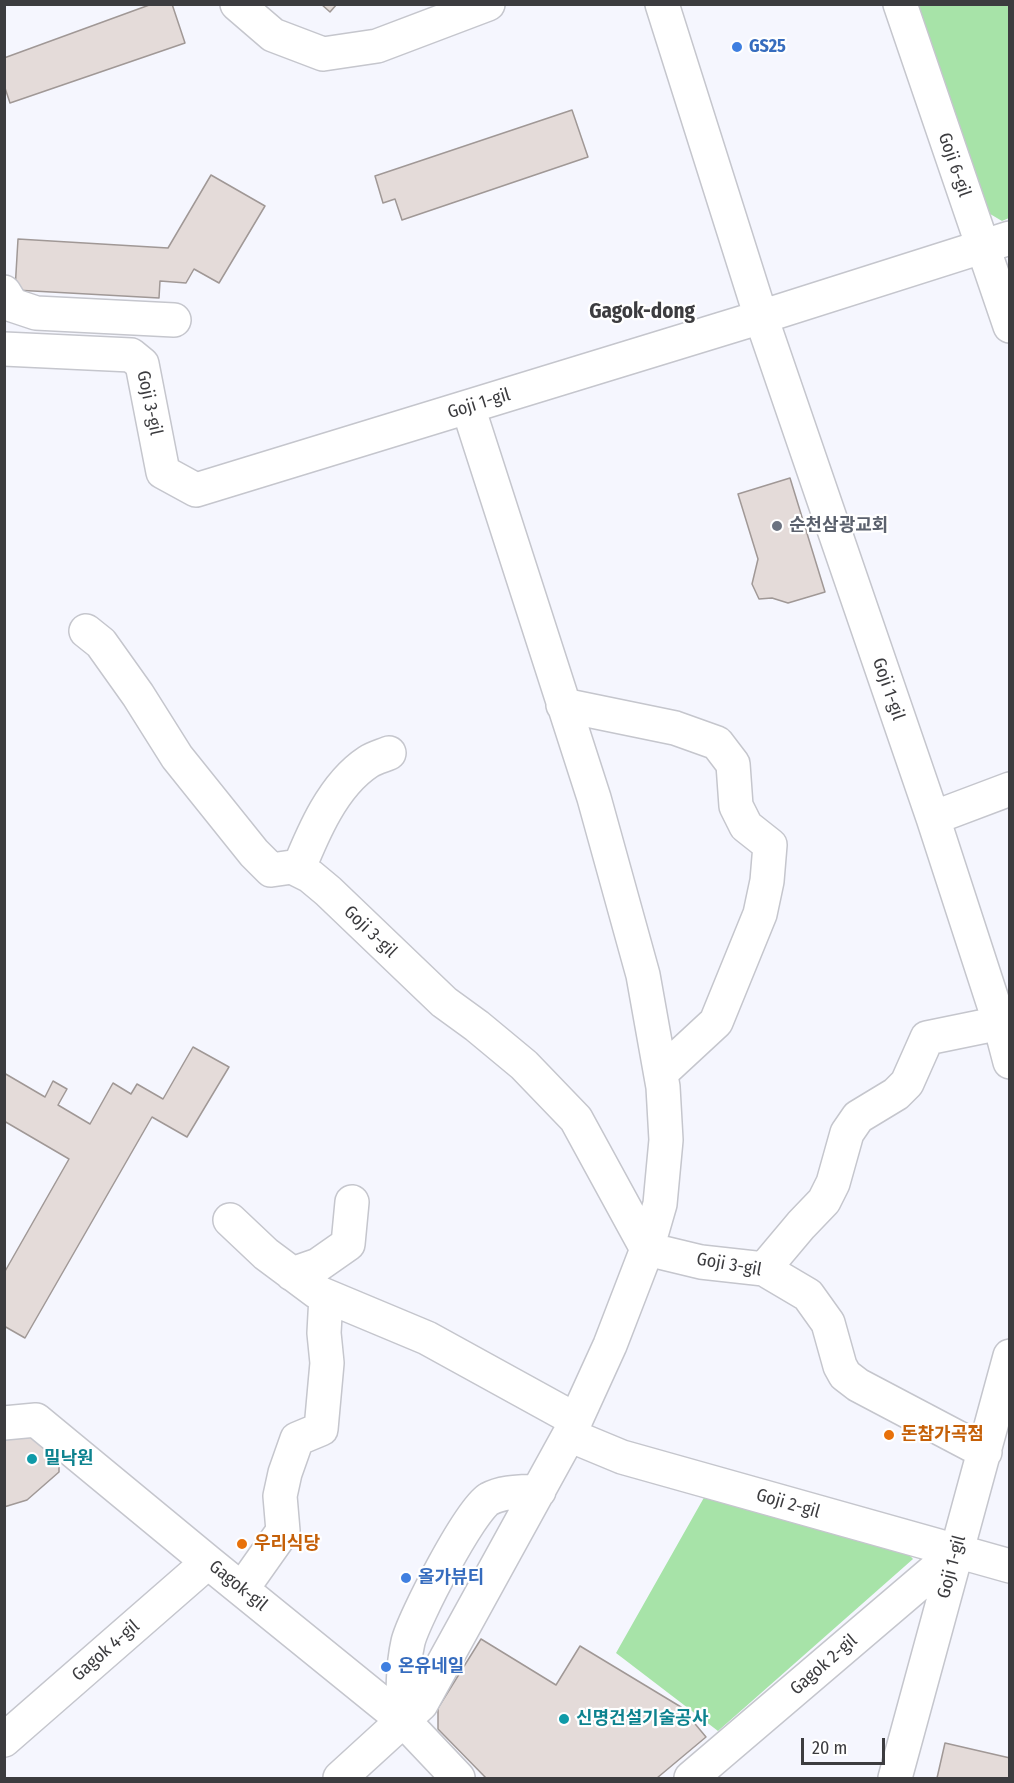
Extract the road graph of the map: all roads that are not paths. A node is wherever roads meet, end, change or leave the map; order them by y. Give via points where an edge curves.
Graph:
1 (237, 4) edge
2 (488, 4) edge
3 (662, 4) edge
4 (900, 4) edge
5 (996, 243) edge
6 (4, 292) edge
7 (761, 317) junction
8 (174, 320) dead end
9 (1010, 326) edge
10 (4, 349) edge
11 (468, 407) junction
12 (196, 490) joint
13 (86, 632) dead end
14 (563, 705) junction
15 (389, 753) dead end
16 (1010, 789) edge
17 (933, 818) junction
18 (298, 870) junction
19 (1005, 1022) edge
20 (1010, 1062) edge
21 (662, 1072) junction
22 (352, 1202) dead end
23 (230, 1220) dead end
24 (647, 1250) junction
25 (764, 1269) junction
26 (292, 1274) junction
27 (326, 1296) junction
28 (1010, 1356) edge
29 (4, 1423) edge
30 (572, 1428) junction
31 (984, 1452) junction
32 (538, 1491) junction
33 (956, 1552) junction
34 (208, 1562) junction
35 (1010, 1566) edge
36 (242, 1589) junction
37 (404, 1720) junction
38 (4, 1740) edge
39 (340, 1779) edge
40 (458, 1779) edge
41 (691, 1779) edge
42 (895, 1779) edge

1 - 2 street via 273,35 323,54 377,46
3 - 7 street, Goji 1-gil
4 - 5 street, Goji 6-gil
5 - 7 street, Goji 1-gil
5 - 9 street, Goji 6-gil
6 - 8 street via 12,305 36,313
7 - 11 street, Goji 1-gil
7 - 17 street, Goji 1-gil
10 - 12 street, Goji 3-gil via 130,355 142,364 163,472
11 - 12 street, Goji 1-gil
11 - 14 street
13 - 18 street via 101,643 177,757 254,853 271,870
14 - 21 street via 594,798 643,975
14 - 21 street via 675,728 717,744 733,764 736,806 746,826 770,844 760,914 716,1022
15 - 18 street via 369,761 342,785 310,840
16 - 17 street
17 - 19 street, Goji 1-gil
18 - 24 street, Goji 3-gil via 328,891 444,1002 524,1065 576,1119
19 - 20 street, Goji 1-gil
19 - 25 street via 927,1038 907,1083 858,1117 848,1133 824,1201
21 - 24 street via 666,1140 660,1204
22 - 26 street via 348,1244 318,1265
23 - 26 street, Goji 2-gil
24 - 25 street, Goji 3-gil via 701,1262
24 - 30 street
25 - 31 street, Goji 3-gil via 807,1295 828,1323 845,1375
26 - 27 street, Goji 2-gil
27 - 30 street, Goji 2-gil via 427,1338
27 - 36 street via 327,1363 321,1429 297,1439 280,1496 283,1532
28 - 31 street, Goji 1-gil
29 - 34 street, Gagok-gil via 36,1420
30 - 32 street
30 - 33 street, Goji 2-gil via 622,1457
31 - 33 street, Goji 1-gil
32 - 37 street via 432,1686
32 - 37 street via 499,1494 486,1500 457,1542 408,1640 403,1675
33 - 35 street, Goji 2-gil
33 - 41 street, Gagok 2-gil
33 - 42 street, Goji 1-gil
34 - 36 street, Gagok-gil
34 - 38 street, Gagok 4-gil
36 - 37 street, Gagok-gil
37 - 39 street
37 - 40 street, Gagok-gil

